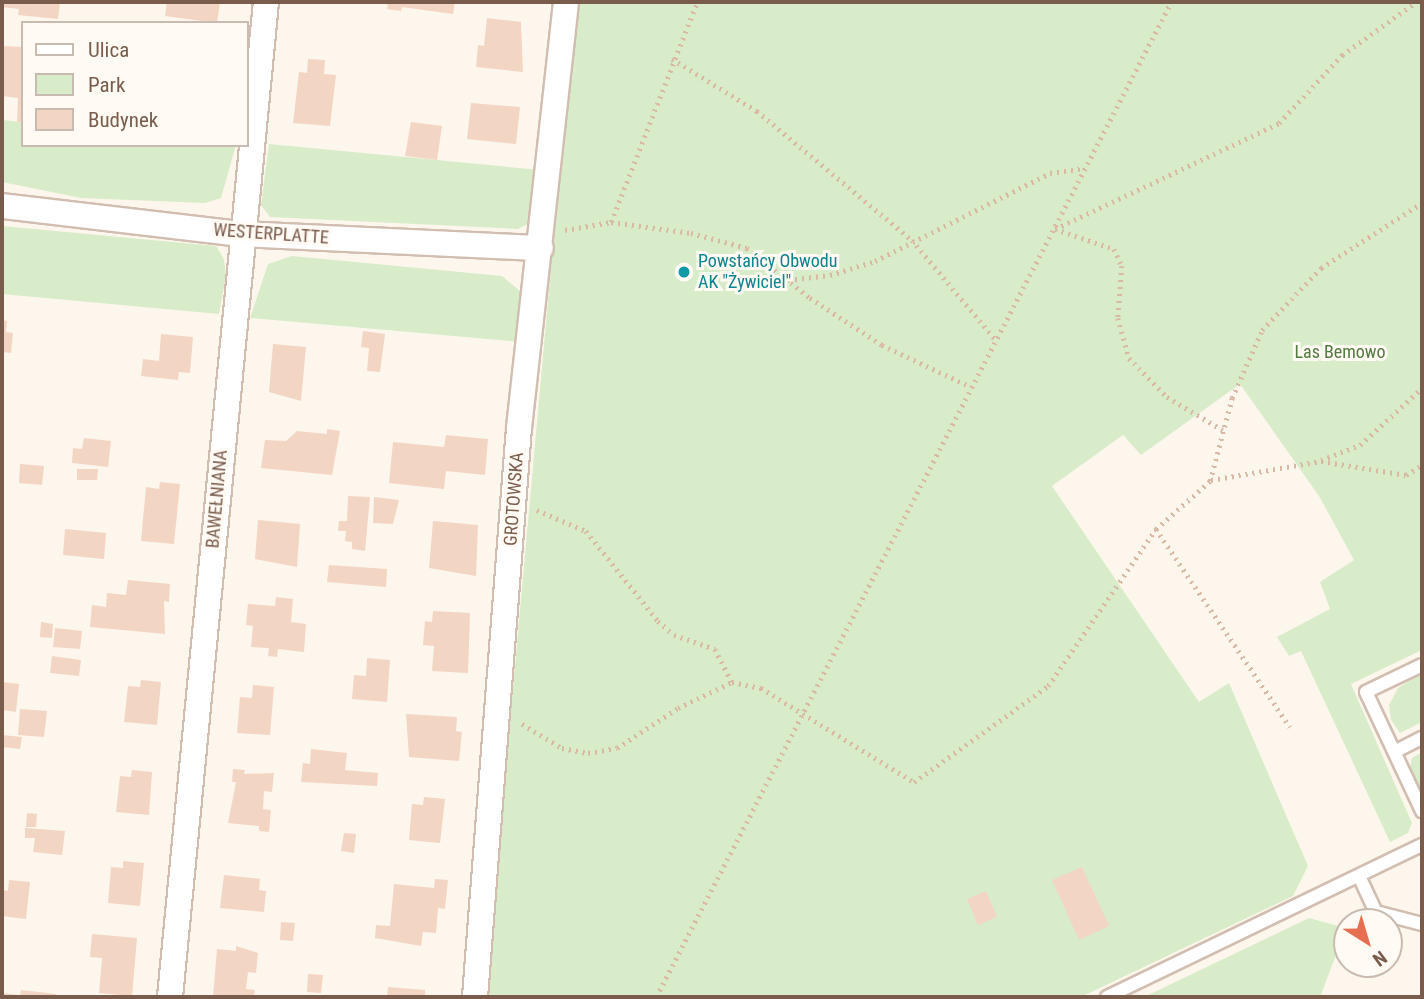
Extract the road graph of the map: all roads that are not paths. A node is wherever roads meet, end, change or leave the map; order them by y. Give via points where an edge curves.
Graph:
1 (266, 2) edge
2 (566, 2) edge
3 (2, 206) edge
4 (242, 234) junction
5 (541, 248) junction
6 (1422, 665) edge
7 (1422, 738) edge
8 (1395, 751) junction
9 (1422, 811) edge
10 (1422, 845) edge
11 (1359, 876) junction
12 (1422, 924) edge
13 (170, 997) edge
14 (475, 997) edge
15 (1107, 997) edge

1 - 4 street, BAWEŁNIANA
2 - 5 street, GROTOWSKA
3 - 4 street, WESTERPLATTE
4 - 5 street, WESTERPLATTE
4 - 13 street, BAWEŁNIANA
5 - 14 street, GROTOWSKA via 513,510
6 - 8 lane via 1366,692
7 - 8 lane
8 - 9 lane
10 - 11 lane
11 - 12 lane via 1376,912
11 - 15 lane

